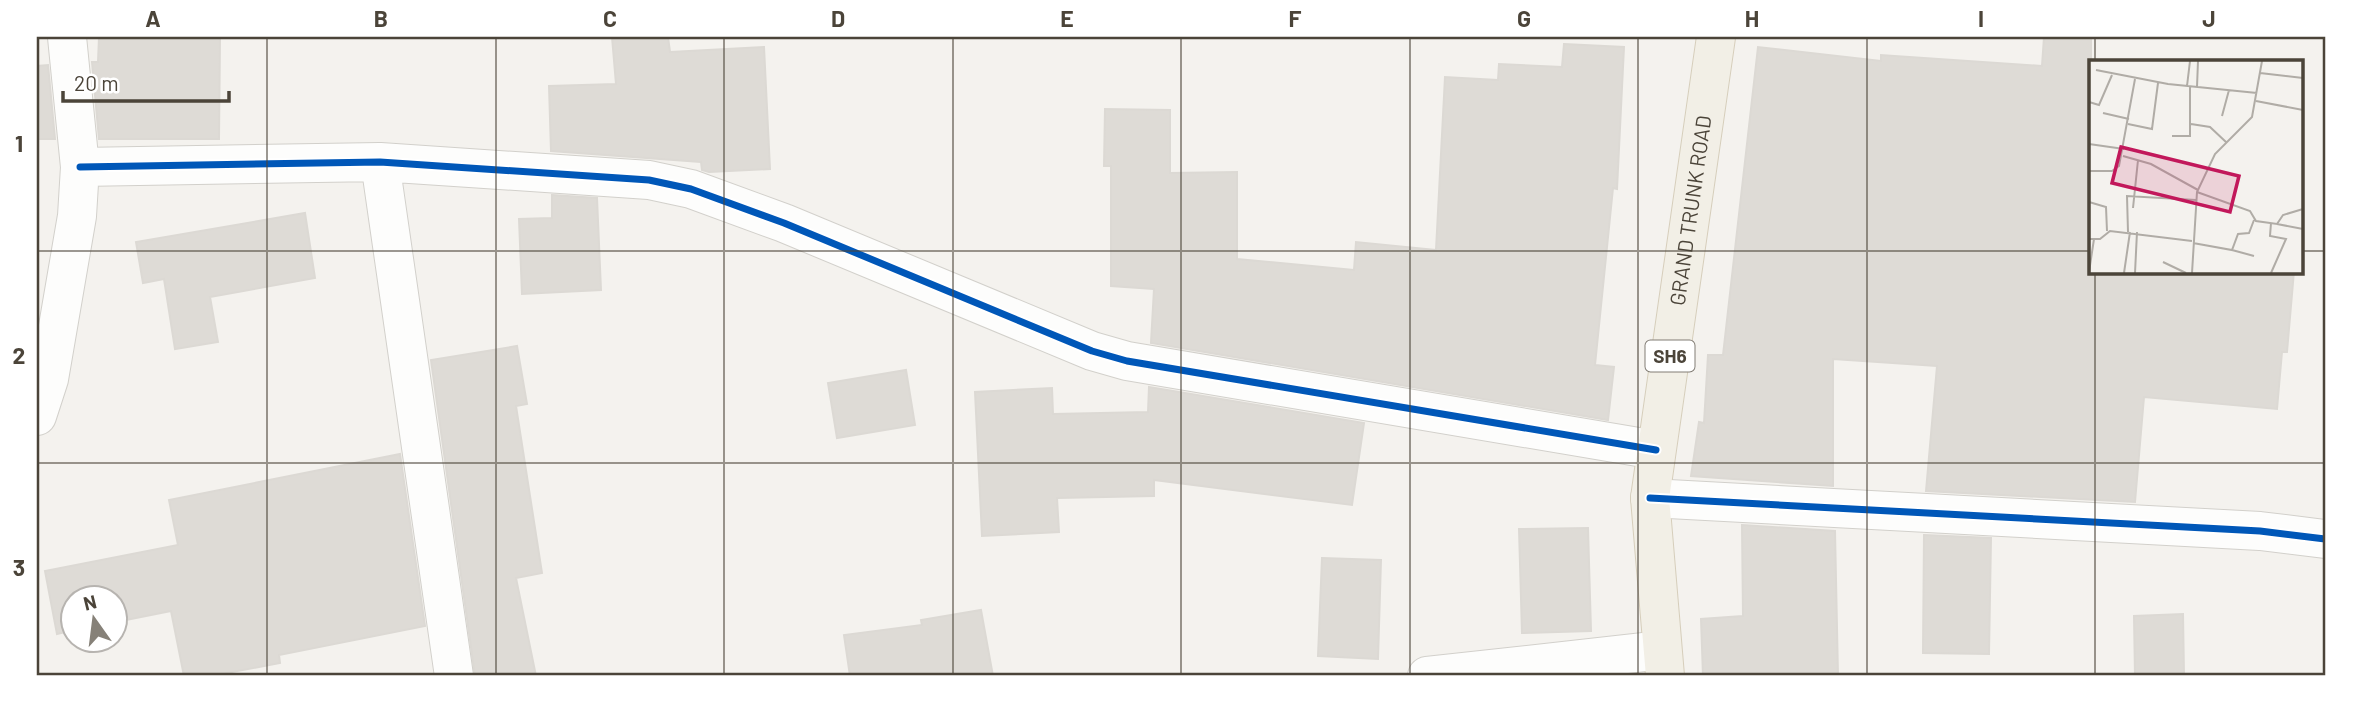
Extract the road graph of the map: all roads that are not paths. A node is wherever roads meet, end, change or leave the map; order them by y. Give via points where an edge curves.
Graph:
1 (67, 37) edge
2 (1716, 37) edge
3 (380, 162) junction
4 (80, 167) junction
5 (37, 416) edge
6 (1656, 450) junction
7 (1650, 498) junction
8 (2325, 539) edge
9 (1663, 663) edge
10 (454, 676) edge
11 (1427, 676) edge

1 - 4 street
2 - 6 main road, GRAND TRUNK ROAD / SH6
3 - 4 street
3 - 6 street via 608,175 691,189 1092,351 1127,361
3 - 10 street
4 - 5 street via 77,216 49,379
6 - 7 main road, GRAND TRUNK ROAD / SH6
7 - 8 street via 2232,529
7 - 9 main road, GRAND TRUNK ROAD / SH6
9 - 11 street

